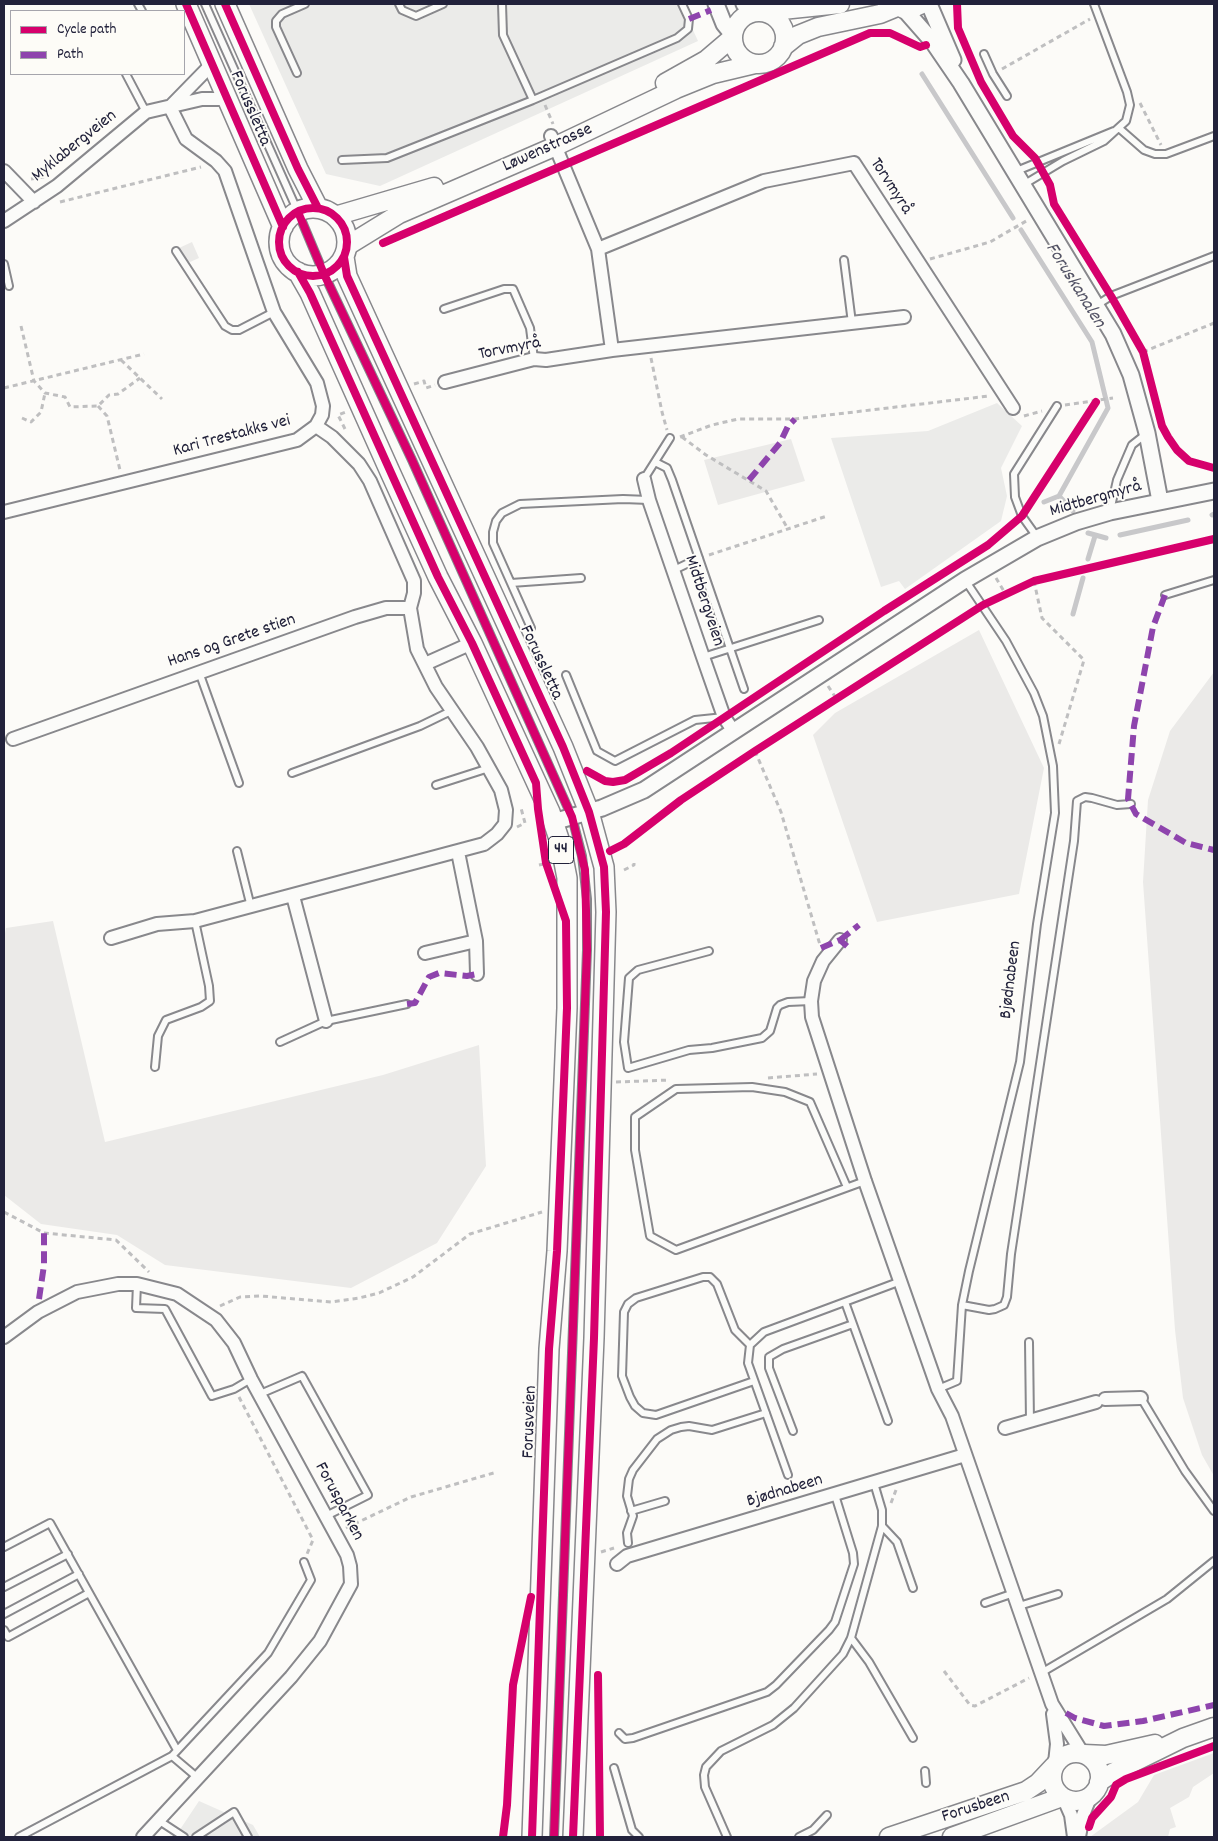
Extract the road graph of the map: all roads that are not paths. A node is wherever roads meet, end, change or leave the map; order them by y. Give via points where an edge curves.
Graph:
1 (186, 4) edge
2 (205, 4) edge
3 (225, 4) edge
4 (305, 4) edge
5 (400, 4) edge
6 (443, 4) edge
7 (502, 4) edge
8 (682, 4) edge
9 (716, 4) edge
10 (840, 4) edge
11 (922, 4) edge
12 (929, 4) edge
13 (1094, 4) edge
14 (898, 7) edge
15 (754, 9) edge
16 (733, 36) junction
17 (783, 47) junction
18 (984, 54) dead end
19 (213, 63) junction
20 (755, 64) junction
21 (297, 73) dead end
22 (127, 75) edge
23 (961, 83) junction
24 (1007, 96) dead end
25 (228, 99) junction
26 (533, 100) junction
27 (170, 107) junction
28 (146, 112) junction
29 (1120, 129) junction
30 (1214, 136) edge
31 (554, 141) junction
32 (342, 160) dead end
33 (4, 171) edge
34 (1018, 178) junction
35 (34, 202) junction
36 (298, 212) junction
37 (327, 212) junction
38 (4, 221) edge
39 (283, 227) junction
40 (598, 249) junction
41 (176, 251) dead end
42 (345, 252) junction
43 (1214, 256) edge
44 (844, 260) dead end
45 (4, 264) edge
46 (298, 272) junction
47 (324, 274) junction
48 (9, 286) dead end
49 (1097, 305) junction
50 (444, 308) dead end
51 (274, 312) junction
52 (904, 317) dead end
53 (852, 323) junction
54 (612, 350) junction
55 (534, 359) junction
56 (445, 382) road end
57 (1057, 406) dead end
58 (1013, 408) dead end
59 (316, 426) junction
60 (1147, 433) junction
61 (670, 438) road end
62 (654, 462) junction
63 (644, 479) joint
64 (1214, 491) edge
65 (649, 500) junction
66 (1160, 501) junction
67 (4, 512) edge
68 (1110, 512) junction
69 (1037, 538) junction
70 (699, 558) junction
71 (674, 570) junction
72 (581, 578) dead end
73 (965, 580) junction
74 (1214, 580) edge
75 (511, 583) junction
76 (1165, 594) dead end
77 (410, 608) junction
78 (819, 620) dead end
79 (531, 628) dead end
80 (472, 643) junction
81 (730, 647) junction
82 (703, 657) junction
83 (424, 664) junction
84 (199, 672) junction
85 (566, 676) dead end
86 (744, 689) dead end
87 (451, 711) junction
88 (724, 717) junction
89 (734, 732) junction
90 (13, 739) dead end
91 (489, 768) junction
92 (292, 773) dead end
93 (239, 783) dead end
94 (436, 785) dead end
95 (1131, 804) dead end
96 (581, 814) junction
97 (553, 822) junction
98 (237, 851) dead end
99 (458, 852) junction
100 (293, 896) junction
101 (252, 907) junction
102 (195, 922) junction
103 (111, 938) dead end
104 (840, 940) dead end
105 (476, 941) junction
106 (709, 951) dead end
107 (425, 953) dead end
108 (477, 974) dead end
109 (811, 1001) junction
110 (407, 1004) dead end
111 (326, 1021) junction
112 (280, 1042) dead end
113 (155, 1068) dead end
114 (865, 1181) junction
115 (847, 1187) junction
116 (902, 1281) junction
117 (137, 1284) junction
118 (845, 1302) junction
119 (962, 1305) junction
120 (853, 1324) junction
121 (4, 1337) edge
122 (1029, 1342) dead end
123 (750, 1345) junction
124 (251, 1379) junction
125 (754, 1381) junction
126 (938, 1389) junction
127 (260, 1394) junction
128 (1141, 1398) joint
129 (766, 1413) junction
130 (888, 1421) dead end
131 (1030, 1422) junction
132 (1006, 1428) dead end
133 (793, 1431) dead end
134 (965, 1455) junction
135 (788, 1475) dead end
136 (874, 1483) junction
137 (835, 1495) junction
138 (665, 1501) dead end
139 (631, 1511) junction
140 (1214, 1511) edge
141 (325, 1517) junction
142 (882, 1526) junction
143 (628, 1544) dead end
144 (4, 1547) edge
145 (68, 1554) junction
146 (1214, 1561) edge
147 (304, 1562) road end
148 (617, 1564) dead end
149 (79, 1574) junction
150 (4, 1587) edge
151 (913, 1588) dead end
152 (89, 1593) junction
153 (1014, 1593) junction
154 (1058, 1594) dead end
155 (985, 1603) dead end
156 (1019, 1606) junction
157 (4, 1614) edge
158 (4, 1630) edge
159 (851, 1638) junction
160 (1035, 1675) junction
161 (1052, 1704) junction
162 (1214, 1727) edge
163 (619, 1733) dead end
164 (913, 1738) dead end
165 (1183, 1738) junction
166 (174, 1753) junction
167 (1084, 1754) junction
168 (1055, 1764) junction
169 (614, 1768) dead end
170 (925, 1771) dead end
171 (198, 1778) junction
172 (926, 1783) dead end
173 (1095, 1789) junction
174 (1063, 1798) junction
175 (828, 1816) dead end
176 (158, 1820) junction
177 (814, 1834) edge
178 (19, 1837) edge
179 (143, 1837) edge
180 (184, 1837) edge
181 (196, 1837) edge
182 (248, 1837) edge
183 (532, 1837) edge
184 (554, 1837) edge
185 (573, 1837) edge
186 (639, 1837) edge
187 (727, 1837) edge
188 (800, 1837) edge
189 (889, 1837) edge
190 (952, 1837) edge
191 (1074, 1837) edge
192 (1079, 1837) edge

1 - 19 main road, Forussletta / 44
2 - 36 lane
3 - 37 main road, Forussletta / 44 via 298,169
4 - 21 lane via 282,14 276,21
5 - 6 lane via 402,10 416,16
7 - 26 lane via 503,35
8 - 26 lane via 689,19 688,29 677,38
9 - 16 street
10 - 15 main road
11 - 14 main road via 911,9
12 - 23 street
13 - 29 lane via 1121,71 1130,106
14 - 17 main road via 818,27 798,35
14 - 23 street via 933,42
15 - 16 main road via 738,23
15 - 17 main road via 775,18 780,24
16 - 20 main road via 736,52
16 - 31 main road, Løwenstrasse via 706,60
17 - 20 main road via 772,60
18 - 24 lane
19 - 25 main road, Forussletta / 44
19 - 27 street
20 - 31 main road, Løwenstrasse via 714,74
22 - 28 lane
23 - 34 street
25 - 27 street, Myklabergveien via 202,99
25 - 39 main road, Forussletta / 44
26 - 32 lane via 387,158
27 - 28 street, Myklabergveien
27 - 51 street, Kari Trestakks vei via 186,139 225,171
28 - 35 street, Myklabergveien
29 - 30 lane via 1144,150 1155,154 1166,154
29 - 34 lane
29 - 34 lane via 1104,141 1063,161
31 - 37 main road, Løwenstrasse via 411,195
31 - 40 street
31 - 42 main road, Løwenstrasse via 399,214
33 - 35 street
34 - 49 street
35 - 38 street, Myklabergveien
36 - 37 main road
36 - 39 main road
36 - 47 lane
37 - 42 main road, 44 via 342,224 347,235
39 - 46 main road, 44 via 280,248 289,266
40 - 54 street
40 - 58 street, Torvmyrå via 764,181 854,163
41 - 51 lane via 225,326 240,330
42 - 47 main road via 338,265
42 - 96 main road, Forussletta / 44 via 347,276 477,556
43 - 49 lane via 1112,296
44 - 53 lane
45 - 48 lane
46 - 47 main road
46 - 80 main road, 44 via 434,568
47 - 96 lane
49 - 60 street via 1124,356
50 - 55 lane via 513,289 530,328
51 - 59 street, Kari Trestakks vei via 316,383 323,406
52 - 53 street, Torvmyrå
53 - 54 street, Torvmyrå
54 - 55 street, Torvmyrå
55 - 56 street, Torvmyrå
57 - 69 lane via 1014,474 1015,497 1022,516
59 - 67 street, Kari Trestakks vei via 297,440
59 - 77 street via 359,464 370,481 414,581
60 - 66 street
60 - 68 lane via 1132,445 1117,480
61 - 62 lane
62 - 63 lane
62 - 70 lane via 667,468
63 - 65 street, Midtbergveien
64 - 66 street, Midtbergmyrå
65 - 71 street, Midtbergveien
65 - 75 lane via 520,504 511,507 496,521 493,532 493,544
66 - 68 street, Midtbergmyrå
68 - 69 street, Midtbergmyrå
69 - 73 street, Midtbergmyrå
70 - 71 lane
70 - 81 lane
71 - 82 street, Midtbergveien
72 - 75 lane
73 - 89 street, Midtbergmyrå
73 - 119 lane, Bjødnabeen via 1034,693 1045,723 1055,792 1053,834 1037,924 1020,1062
74 - 76 lane
75 - 79 lane
77 - 83 street via 412,634
77 - 84 street, Hans og Grete stien via 386,608
78 - 81 lane
80 - 83 street
80 - 97 main road, 44
81 - 82 lane
81 - 86 lane
82 - 88 street, Midtbergveien
83 - 87 street
84 - 90 street, Hans og Grete stien
84 - 93 lane
85 - 88 lane via 597,751 615,761 695,720
87 - 91 street
87 - 92 lane via 420,726
88 - 89 street, Midtbergveien
89 - 96 street, Midtbergmyrå via 644,790
91 - 94 lane
91 - 99 street via 505,802 505,824 491,840
95 - 119 lane via 1084,797 1077,801 1074,841 1007,1297 1004,1305 995,1309
96 - 97 street, Midtbergmyrå
96 - 184 lane via 587,950
96 - 185 main road, Forussletta / 44 via 602,853 606,887 594,1338
97 - 183 main road, Forusveien / 44 via 566,878 567,1008 557,1251 549,1350
98 - 101 lane
99 - 100 street
99 - 105 street
100 - 101 street
100 - 111 street
101 - 102 street
102 - 103 street via 157,924
102 - 113 lane via 210,986 210,1000 201,1007 166,1020 158,1036
104 - 109 street via 817,973
105 - 107 street
105 - 108 street
106 - 109 lane via 638,970 629,978 624,1042 628,1068 689,1050 762,1038 770,1031 780,1005
109 - 114 street via 812,1017
110 - 111 lane
111 - 112 lane
114 - 115 lane
114 - 116 street
115 - 115 lane via 676,1250 650,1236 635,1150 635,1118 676,1089 752,1087 786,1092 810,1102
116 - 118 lane
116 - 126 street
117 - 121 street, Forusparken via 118,1284 77,1292 38,1312
117 - 124 street, Forusparken via 177,1294 216,1320 234,1343
117 - 124 lane via 136,1308 165,1309 212,1396
118 - 120 lane
118 - 123 lane via 764,1332
119 - 126 lane, Bjødnabeen via 956,1381
120 - 130 lane
120 - 133 lane via 782,1349 770,1357 769,1368
122 - 131 lane
123 - 125 lane via 748,1363
123 - 125 lane via 735,1330 717,1284 710,1277 702,1276 636,1298 628,1304 624,1312 622,1376 635,1406 656,1415
124 - 127 street, Forusparken
125 - 129 lane
126 - 134 street via 952,1416
127 - 141 street, Forusparken
127 - 141 lane via 302,1376 368,1495
128 - 131 street via 1100,1401
128 - 140 lane via 1185,1471
129 - 135 lane
129 - 139 lane via 712,1430 681,1427 657,1439 629,1479 627,1496
131 - 132 street
134 - 136 street, Bjødnabeen
134 - 153 street
136 - 137 street, Bjødnabeen
136 - 142 lane via 882,1510
137 - 148 street, Bjødnabeen via 627,1556
137 - 163 lane via 854,1564 835,1622 829,1630 766,1692 633,1738 625,1739
138 - 139 lane
139 - 143 lane
141 - 171 street, Forusparken via 352,1573 352,1584 345,1599 320,1641 291,1677
142 - 151 lane via 898,1542
142 - 159 lane
144 - 145 lane via 50,1523
145 - 149 lane
145 - 150 lane
146 - 160 lane via 1167,1599
147 - 166 lane via 311,1580 268,1653
149 - 152 lane
149 - 157 lane
152 - 158 lane via 8,1637
152 - 166 lane
153 - 155 lane
153 - 156 street
154 - 156 lane
156 - 160 street
159 - 164 lane via 869,1662
159 - 187 lane via 830,1671 794,1708 773,1725 721,1751 706,1767 705,1787
160 - 161 street
161 - 167 street
161 - 168 street via 1056,1733
162 - 165 main road
165 - 167 main road via 1106,1755
165 - 173 main road via 1114,1772
166 - 171 lane
166 - 178 lane
167 - 168 main road via 1068,1754
167 - 173 main road via 1097,1765
168 - 174 main road via 1051,1775 1053,1785
168 - 189 main road, Forusbeen via 1026,1791
169 - 186 lane via 632,1830
170 - 172 lane
171 - 176 street, Forusparken
173 - 174 main road via 1075,1801
173 - 192 street via 1083,1815
174 - 190 main road, Forusbeen
174 - 191 street via 1071,1815
175 - 177 lane
176 - 179 street, Forusparken
176 - 180 lane
177 - 188 lane
181 - 182 lane via 234,1812

